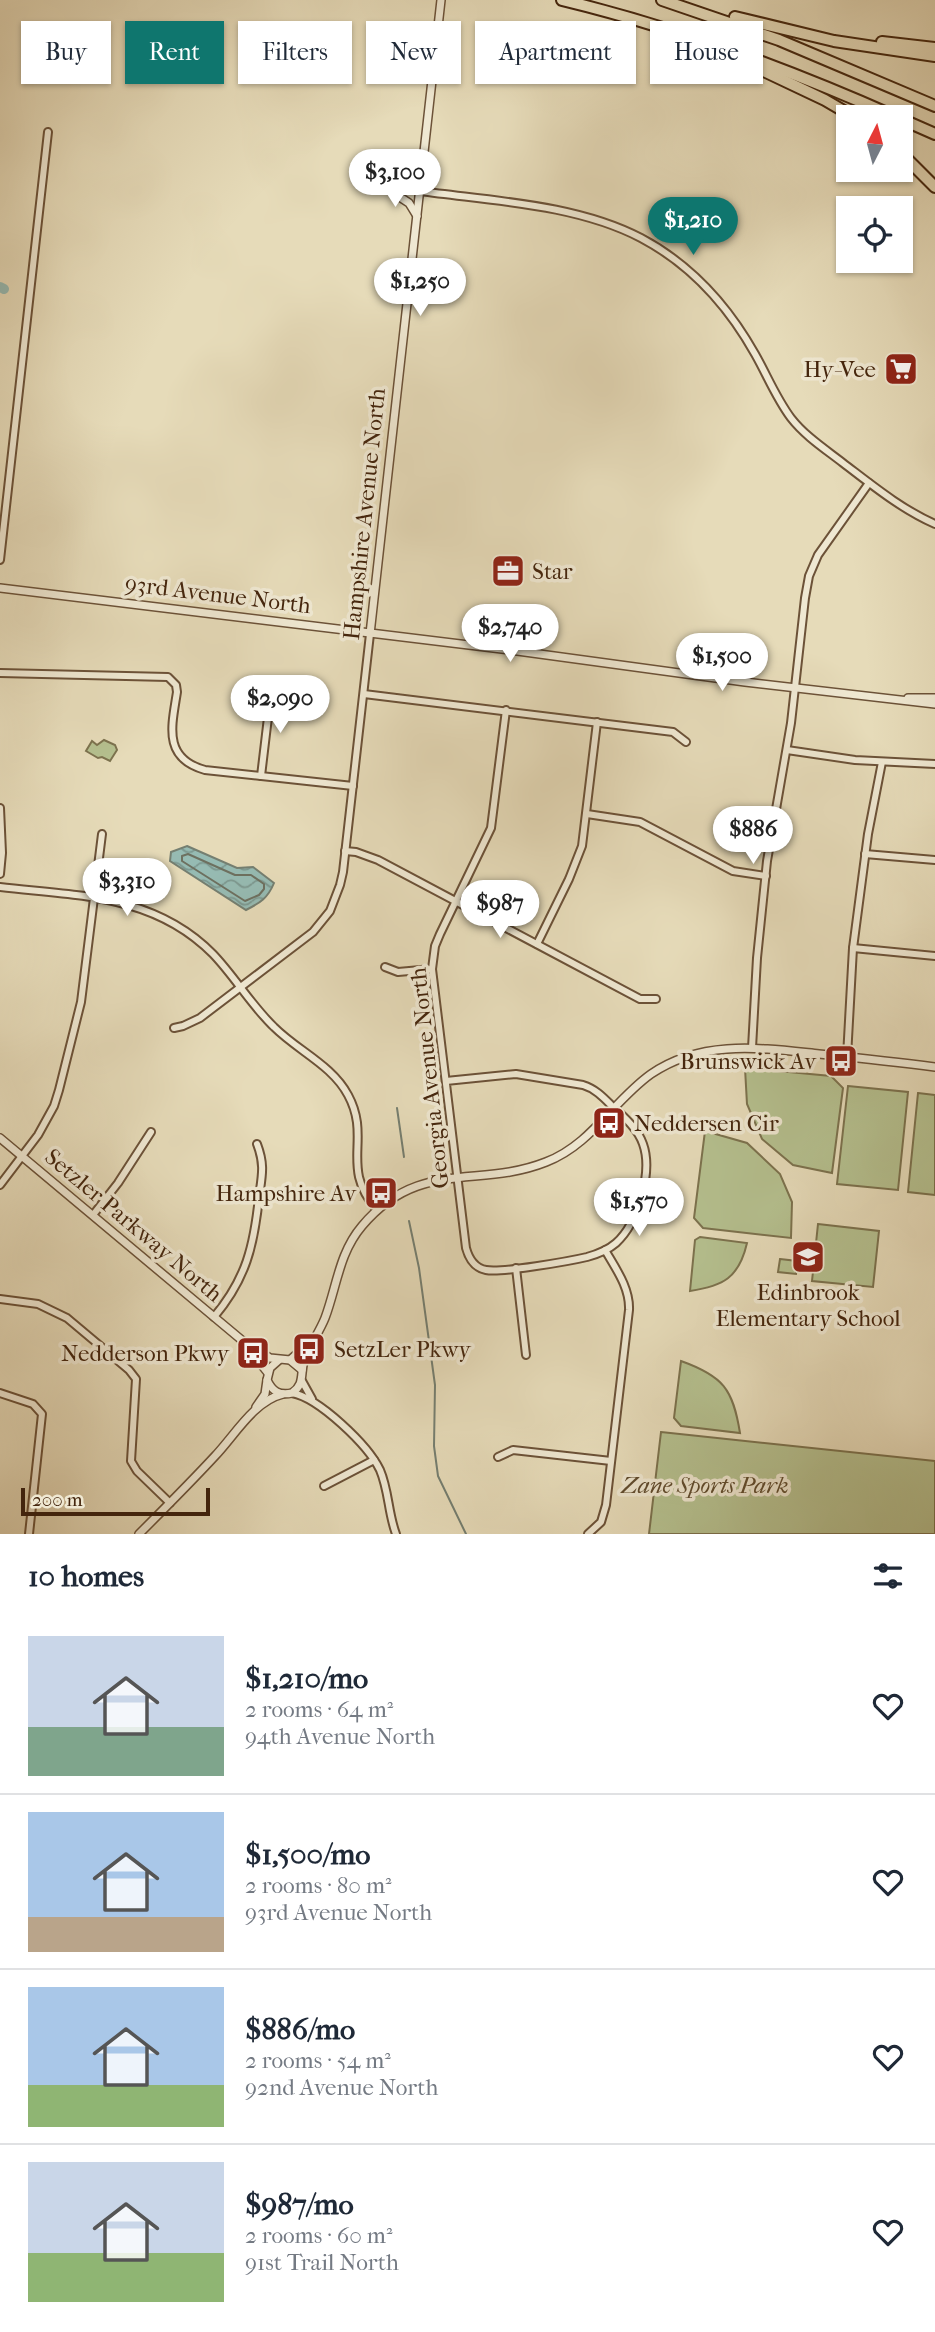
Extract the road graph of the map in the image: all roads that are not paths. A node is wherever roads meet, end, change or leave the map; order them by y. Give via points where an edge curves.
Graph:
1 (441, 0) edge
2 (562, 0) edge
3 (662, 0) edge
4 (675, 0) edge
5 (650, 25) edge
6 (834, 41) junction
7 (935, 48) edge
8 (935, 56) edge
9 (763, 63) edge
10 (763, 70) edge
11 (868, 105) edge
12 (935, 106) edge
13 (836, 108) edge
14 (914, 125) edge
15 (48, 132) dead end
16 (935, 134) edge
17 (914, 166) edge
18 (935, 187) edge
19 (386, 188) dead end
20 (420, 191) junction
21 (417, 216) junction
22 (869, 483) junction
23 (935, 524) edge
24 (0, 559) edge
25 (0, 588) edge
26 (370, 634) junction
27 (0, 673) edge
28 (795, 688) junction
29 (268, 693) dead end
30 (364, 694) junction
31 (935, 698) edge
32 (889, 699) junction
33 (935, 704) edge
34 (506, 710) junction
35 (597, 722) junction
36 (687, 743) dead end
37 (787, 750) junction
38 (882, 762) junction
39 (935, 764) edge
40 (261, 776) junction
41 (353, 786) junction
42 (0, 808) edge
43 (587, 814) junction
44 (102, 834) dead end
45 (345, 851) junction
46 (865, 854) junction
47 (935, 860) edge
48 (0, 874) edge
49 (766, 876) junction
50 (0, 887) edge
51 (94, 898) junction
52 (456, 901) junction
53 (537, 944) junction
54 (853, 948) junction
55 (935, 956) edge
56 (385, 967) dead end
57 (432, 969) junction
58 (239, 987) junction
59 (656, 999) dead end
60 (174, 1028) dead end
61 (752, 1048) junction
62 (846, 1057) junction
63 (935, 1067) edge
64 (446, 1081) junction
65 (615, 1108) junction
66 (151, 1132) dead end
67 (0, 1138) edge
68 (257, 1144) dead end
69 (22, 1156) junction
70 (457, 1177) junction
71 (0, 1185) edge
72 (377, 1210) junction
73 (93, 1215) junction
74 (605, 1250) junction
75 (516, 1268) junction
76 (0, 1299) edge
77 (214, 1317) junction
78 (315, 1338) junction
79 (244, 1342) junction
80 (526, 1355) dead end
81 (279, 1360) junction
82 (290, 1360) junction
83 (302, 1370) junction
84 (267, 1377) junction
85 (302, 1381) junction
86 (0, 1393) edge
87 (292, 1393) junction
88 (283, 1394) junction
89 (316, 1403) junction
90 (252, 1414) junction
91 (498, 1457) dead end
92 (374, 1460) junction
93 (611, 1461) junction
94 (324, 1486) dead end
95 (170, 1503) junction
96 (29, 1534) edge
97 (139, 1534) edge
98 (396, 1534) edge
99 (588, 1534) edge

1 - 20 street, Hampshire Avenue North
2 - 5 highway
3 - 12 highway via 779,40
4 - 6 highway
6 - 7 highway
6 - 8 highway
9 - 11 highway
10 - 13 highway
14 - 16 highway
15 - 24 street
17 - 18 highway
19 - 21 street via 409,202
20 - 21 street, Hampshire Avenue North
20 - 22 street via 598,219 665,252 700,281 735,321 798,427
21 - 26 street, Hampshire Avenue North
22 - 23 street
22 - 28 street via 818,555 809,576
25 - 26 street, 93rd Avenue North
26 - 28 street, 93rd Avenue North
26 - 30 street, Hampshire Avenue North
27 - 40 street via 168,677 176,685 172,738 180,756 205,770
28 - 32 street, 93rd Avenue North
28 - 37 street
29 - 40 street
30 - 34 street
30 - 41 street, Hampshire Avenue North
31 - 32 street, 93rd Avenue North
32 - 33 street, 93rd Avenue North
34 - 35 street
34 - 52 street, Georgia Avenue North via 494,817
35 - 36 street via 673,732
35 - 43 street
37 - 38 street
37 - 49 street
38 - 39 street
38 - 46 street
40 - 41 street
41 - 45 street, Hampshire Avenue North
42 - 48 street
43 - 49 street via 640,822 733,871
43 - 53 street via 577,863
44 - 51 street
45 - 52 street via 378,860
45 - 58 street, Hampshire Avenue North via 340,886 322,922
46 - 47 street
46 - 54 street
49 - 61 street
50 - 51 street
51 - 58 street via 139,907 179,926 213,955
51 - 69 street via 81,1002 59,1090 47,1121
52 - 53 street
52 - 57 street, Georgia Avenue North via 435,946
53 - 59 street via 640,999
54 - 55 street
54 - 62 street
56 - 57 street via 398,972
57 - 64 street, Georgia Avenue North
58 - 60 street, Hampshire Avenue North via 200,1018
58 - 72 street via 277,1031 341,1083 358,1121 356,1173
61 - 62 street
61 - 65 street via 719,1049 676,1060 649,1075
62 - 63 street
64 - 65 street via 529,1075 593,1088
64 - 70 street, Georgia Avenue North
65 - 70 street via 582,1141 548,1162
65 - 74 street via 639,1133 646,1152 637,1213 625,1233
66 - 73 street
67 - 69 street, Setzler Parkway North
68 - 77 street via 264,1160 253,1247 238,1284
69 - 71 street
69 - 73 street, Setzler Parkway North
70 - 72 street via 416,1186
70 - 75 street, Georgia Avenue North via 468,1256 479,1268
72 - 78 street via 347,1248
73 - 77 street, Setzler Parkway North
74 - 75 street
74 - 93 street via 629,1302
75 - 80 street
76 - 95 street via 38,1304 68,1318 129,1370 136,1379 131,1461
77 - 79 street, Setzler Parkway North
78 - 82 street
78 - 83 street
79 - 81 street, Setzler Parkway North
79 - 84 street, Setzler Parkway North
81 - 82 street
81 - 84 street
82 - 83 street
83 - 85 street
84 - 88 street via 275,1391
84 - 90 street via 265,1394
85 - 87 street
85 - 89 street
86 - 96 street via 33,1404 42,1415
87 - 88 street
87 - 89 street
88 - 90 street
89 - 92 street
90 - 95 street
91 - 93 street via 513,1450
92 - 94 street
92 - 98 street via 384,1480
93 - 99 street via 605,1511
95 - 97 street

